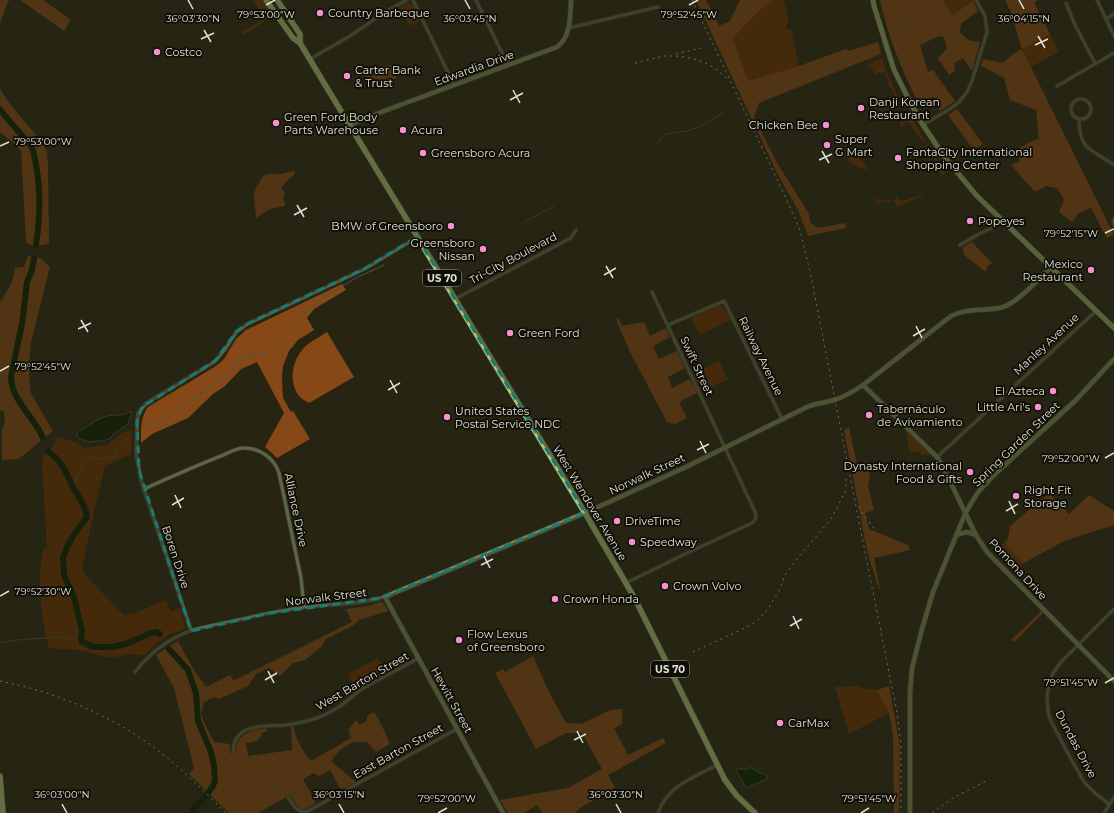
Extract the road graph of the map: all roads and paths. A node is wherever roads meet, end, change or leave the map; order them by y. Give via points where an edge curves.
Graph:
1 (266, 0) edge
2 (277, 0) edge
3 (407, 0) edge
4 (413, 0) edge
5 (476, 0) edge
6 (572, 0) edge
7 (873, 0) edge
8 (976, 0) edge
9 (1097, 0) edge
10 (1066, 3) dead end
11 (658, 7) dead end
12 (1114, 14) edge
13 (1106, 19) junction
14 (569, 28) junction
15 (1114, 36) edge
16 (300, 43) junction
17 (1114, 53) edge
18 (310, 59) junction
19 (1095, 63) junction
20 (508, 65) junction
21 (454, 85) junction
22 (1057, 86) dead end
23 (1080, 119) junction
24 (350, 125) junction
25 (923, 126) junction
26 (1114, 165) edge
27 (1001, 219) junction
28 (1114, 219) edge
29 (1114, 225) edge
30 (576, 230) dead end
31 (417, 237) junction
32 (960, 245) dead end
33 (1051, 267) junction
34 (652, 292) dead end
35 (455, 299) junction
36 (1096, 310) junction
37 (668, 325) junction
38 (1114, 328) edge
39 (1114, 358) edge
40 (863, 385) junction
41 (782, 419) junction
42 (725, 448) junction
43 (937, 456) junction
44 (144, 489) junction
45 (585, 513) junction
46 (966, 514) junction
47 (956, 535) junction
48 (976, 535) junction
49 (626, 583) junction
50 (385, 597) junction
51 (304, 607) junction
52 (1114, 609) edge
53 (191, 631) junction
54 (1079, 645) junction
55 (419, 658) junction
56 (135, 672) dead end
57 (1114, 681) edge
58 (457, 729) junction
59 (232, 752) dead end
60 (717, 765) junction
61 (0, 776) edge
62 (288, 797) dead end
63 (1114, 798) edge
64 (1109, 804) junction
65 (3, 813) edge
66 (503, 813) edge
67 (658, 813) edge
68 (755, 813) edge
69 (910, 813) edge
70 (1104, 813) edge

1 - 16 highway, West Wendover Avenue / US 70
2 - 16 highway, West Wendover Avenue / US 70 via 300,34
3 - 18 street
4 - 21 street
5 - 20 street
6 - 14 street, Edwardia Drive
7 - 25 main road via 894,70
8 - 25 street via 985,16 987,32 971,85 958,103
9 - 13 street
10 - 19 street
11 - 14 street
12 - 13 street
13 - 15 street
14 - 20 street, Edwardia Drive via 566,37 557,47
16 - 18 highway, West Wendover Avenue / US 70
17 - 19 street
18 - 24 highway, West Wendover Avenue / US 70
19 - 22 street
20 - 21 street, Edwardia Drive
21 - 24 street, Edwardia Drive
23 - 23 street via 1087,116 1090,110 1089,104 1082,100 1076,101 1071,108 1075,118
23 - 26 street via 1080,133 1086,146
24 - 31 highway, West Wendover Avenue / US 70
25 - 27 main road via 955,170
27 - 32 street via 992,228
27 - 33 main road
28 - 29 street
30 - 35 street, Tri-City Boulevard via 571,238
31 - 35 highway, West Wendover Avenue / US 70
31 - 44 street, Boren Drive via 364,269 247,324 236,332 215,361 146,403 138,413 136,436 138,470
33 - 36 main road
33 - 40 street, Norwalk Street via 1006,306 965,311 951,316
34 - 37 street, Swift Street
35 - 45 highway, West Wendover Avenue / US 70
36 - 38 main road
36 - 43 street, Manley Avenue
37 - 41 street, Railway Avenue via 724,301
37 - 42 street, Swift Street
39 - 46 street, Spring Garden Street via 1076,400 995,474 979,491
40 - 41 street, Norwalk Street via 835,400 811,405
40 - 43 street, Pomona Drive
41 - 42 street, Norwalk Street
42 - 45 street, Norwalk Street
42 - 49 street, Swift Street via 756,514 755,521
43 - 46 street, Pomona Drive
44 - 51 street, Alliance Drive via 238,449 262,452 275,464 279,473 301,578
44 - 53 street, Boren Drive
45 - 49 highway, West Wendover Avenue / US 70
45 - 50 street, Norwalk Street
46 - 47 street, Spring Garden Street
46 - 48 street, Pomona Drive
47 - 48 street via 967,532
47 - 69 street, Spring Garden Street via 933,592 912,668
48 - 54 street, Pomona Drive via 991,556
49 - 60 highway, West Wendover Avenue / US 70
50 - 51 street, Norwalk Street via 358,604
50 - 55 street, Hewitt Street
51 - 53 street, Norwalk Street
52 - 54 street, Dundas Drive
53 - 56 street, Norwalk Street via 166,643 151,654
54 - 57 street, Pomona Drive
54 - 64 street, Dundas Drive via 1053,673 1047,697 1048,713 1084,782
55 - 58 street, Hewitt Street
55 - 59 street, West Barton Street via 322,716 291,724 247,729 236,739
58 - 62 street, East Barton Street via 306,812 297,810
58 - 66 street, Hewitt Street
60 - 67 street via 675,788 664,799
60 - 68 highway, West Wendover Avenue / US 70 via 737,796
61 - 65 highway
63 - 64 street
64 - 70 street

